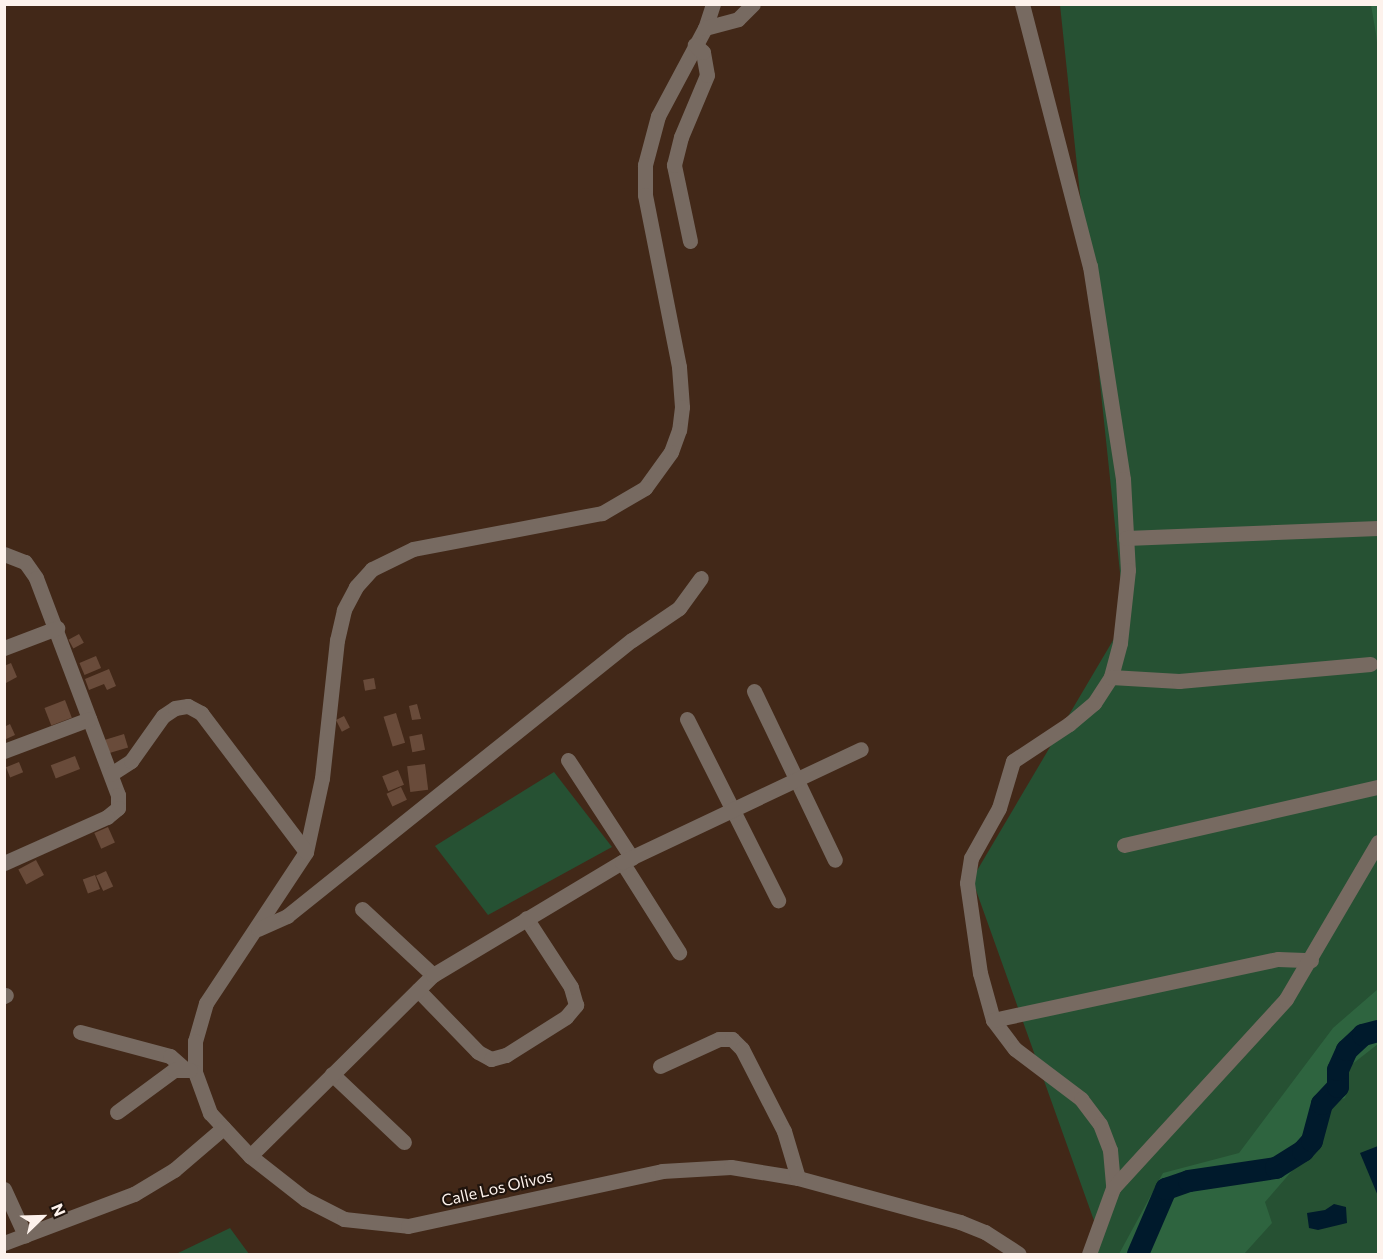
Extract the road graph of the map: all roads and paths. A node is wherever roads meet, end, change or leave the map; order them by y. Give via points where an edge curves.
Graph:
1 (713, 4) edge
2 (753, 4) edge
3 (1022, 4) edge
4 (705, 28) junction
5 (695, 45) junction
6 (690, 241) dead end
7 (1378, 528) edge
8 (1126, 538) junction
9 (4, 554) edge
10 (701, 578) dead end
11 (57, 628) junction
12 (4, 648) edge
13 (1370, 664) dead end
14 (1111, 677) junction
15 (754, 691) dead end
16 (89, 718) junction
17 (687, 719) dead end
18 (861, 749) dead end
19 (4, 751) edge
20 (568, 760) dead end
21 (111, 774) junction
22 (797, 780) junction
23 (1378, 788) edge
24 (732, 810) junction
25 (1378, 842) edge
26 (1124, 845) dead end
27 (306, 852) junction
28 (627, 860) junction
29 (835, 860) dead end
30 (4, 863) edge
31 (778, 900) dead end
32 (362, 909) dead end
33 (526, 918) junction
34 (258, 929) junction
35 (679, 951) dead end
36 (1311, 960) junction
37 (433, 975) junction
38 (418, 990) junction
39 (993, 1020) junction
40 (80, 1032) dead end
41 (660, 1066) dead end
42 (190, 1070) junction
43 (332, 1074) junction
44 (117, 1113) dead end
45 (223, 1128) junction
46 (404, 1143) dead end
47 (250, 1156) junction
48 (798, 1178) junction
49 (1113, 1188) junction
50 (4, 1189) edge
51 (25, 1235) junction
52 (4, 1243) edge
53 (1019, 1254) edge
54 (1089, 1254) edge

1 - 4 street, Calle Los Olivos
2 - 4 street via 738,19
3 - 8 street via 1090,266 1123,479
4 - 5 street, Calle Los Olivos
5 - 6 street via 703,52 707,75 681,137 674,165
5 - 27 street, Calle Los Olivos via 658,116 645,165 645,195 679,367 682,407 671,452 645,488 602,513 413,549 372,570 344,610 337,640 322,778
7 - 8 street
8 - 14 street via 1125,601
9 - 11 street via 25,562
10 - 34 street via 678,608 632,639 287,916
11 - 12 street
11 - 16 street
13 - 14 street via 1179,681
14 - 39 street via 1094,703 1013,760 999,808 967,869 980,973
15 - 22 street
16 - 19 street
16 - 21 street
17 - 24 street
18 - 22 street
20 - 28 street
21 - 27 street via 131,761 163,716 188,706 201,713
21 - 30 street via 118,807 107,817
22 - 24 street
22 - 29 street
23 - 26 street
24 - 28 street
24 - 31 street
25 - 36 street
27 - 34 street, Calle Los Olivos
28 - 33 street
28 - 35 street
32 - 37 street
33 - 37 street
33 - 38 street via 571,987 576,1005 566,1017 491,1059 478,1052
34 - 42 street, Calle Los Olivos via 206,1003
36 - 39 street via 1278,959
36 - 49 street via 1264,1026
37 - 38 street
38 - 43 street
39 - 49 street via 1016,1049 1081,1099 1101,1124 1110,1150
40 - 42 street via 170,1056
41 - 48 street via 719,1039 732,1039 742,1049 784,1131
42 - 44 street via 165,1076
42 - 45 street, Calle Los Olivos via 210,1113
43 - 46 street
43 - 47 street
45 - 47 street, Calle Los Olivos
45 - 51 street via 174,1170 134,1194
47 - 48 street, Calle Los Olivos via 331,1214 378,1226 408,1226 455,1218 517,1200 691,1167 753,1169
48 - 53 street, Calle Los Olivos via 960,1222 985,1232
49 - 54 street
50 - 51 street
51 - 52 street

